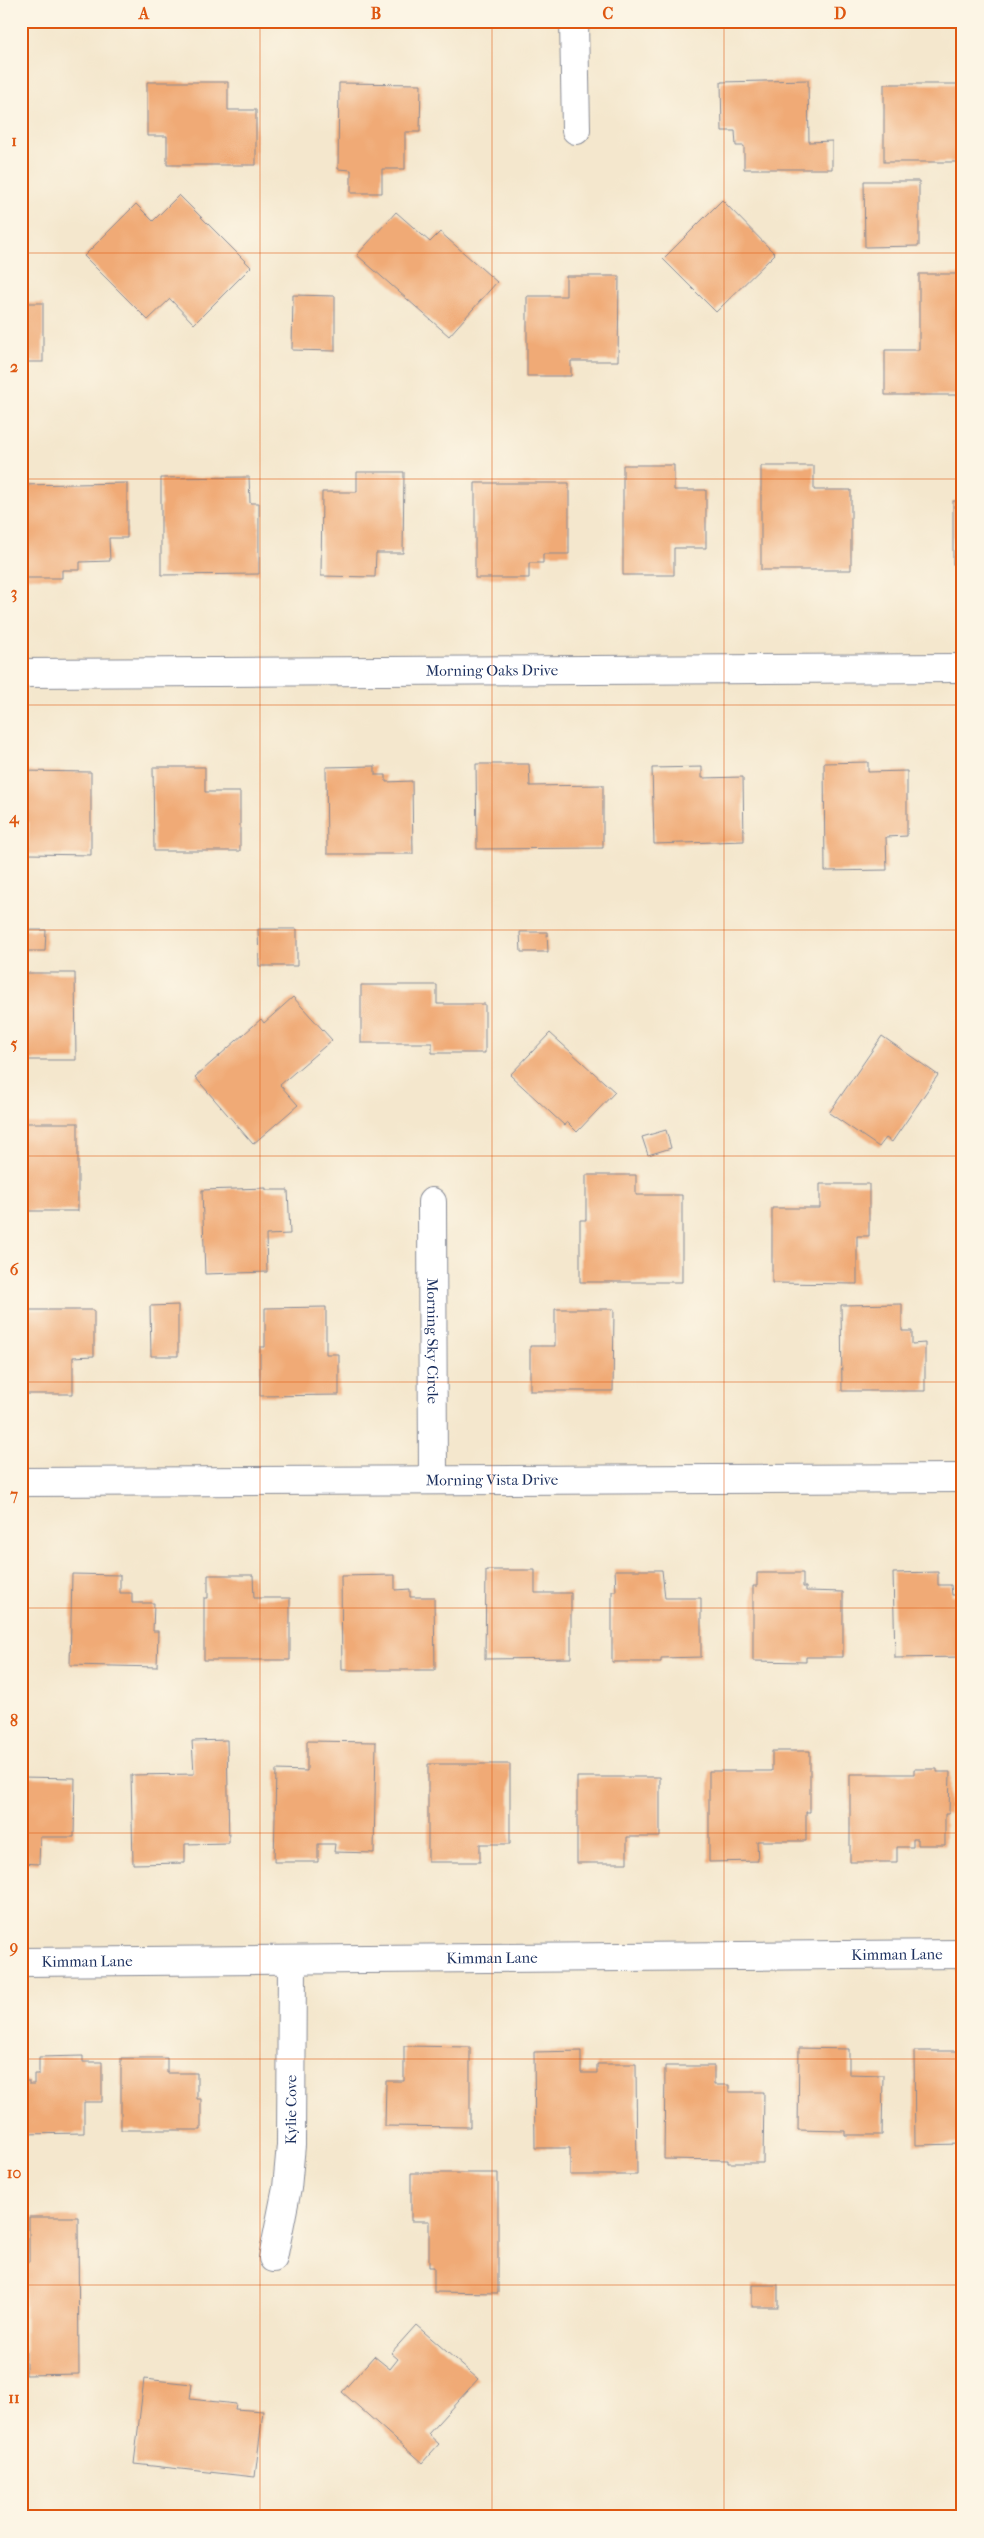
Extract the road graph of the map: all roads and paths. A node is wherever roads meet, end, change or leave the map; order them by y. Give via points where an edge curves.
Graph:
1 (574, 21) edge
2 (576, 130) dead end
3 (963, 668) edge
4 (21, 672) edge
5 (432, 1202) dead end
6 (963, 1478) edge
7 (433, 1480) junction
8 (21, 1482) edge
9 (963, 1954) edge
10 (292, 1960) junction
11 (21, 1962) edge
12 (273, 2258) dead end

1 - 2 street
3 - 4 street, Morning Oaks Drive
5 - 7 street, Morning Sky Circle
6 - 7 street, Morning Vista Drive
7 - 8 street, Morning Vista Drive
9 - 10 street, Kimman Lane
10 - 11 street, Kimman Lane
10 - 12 street, Kylie Cove via 291,2145 287,2188

